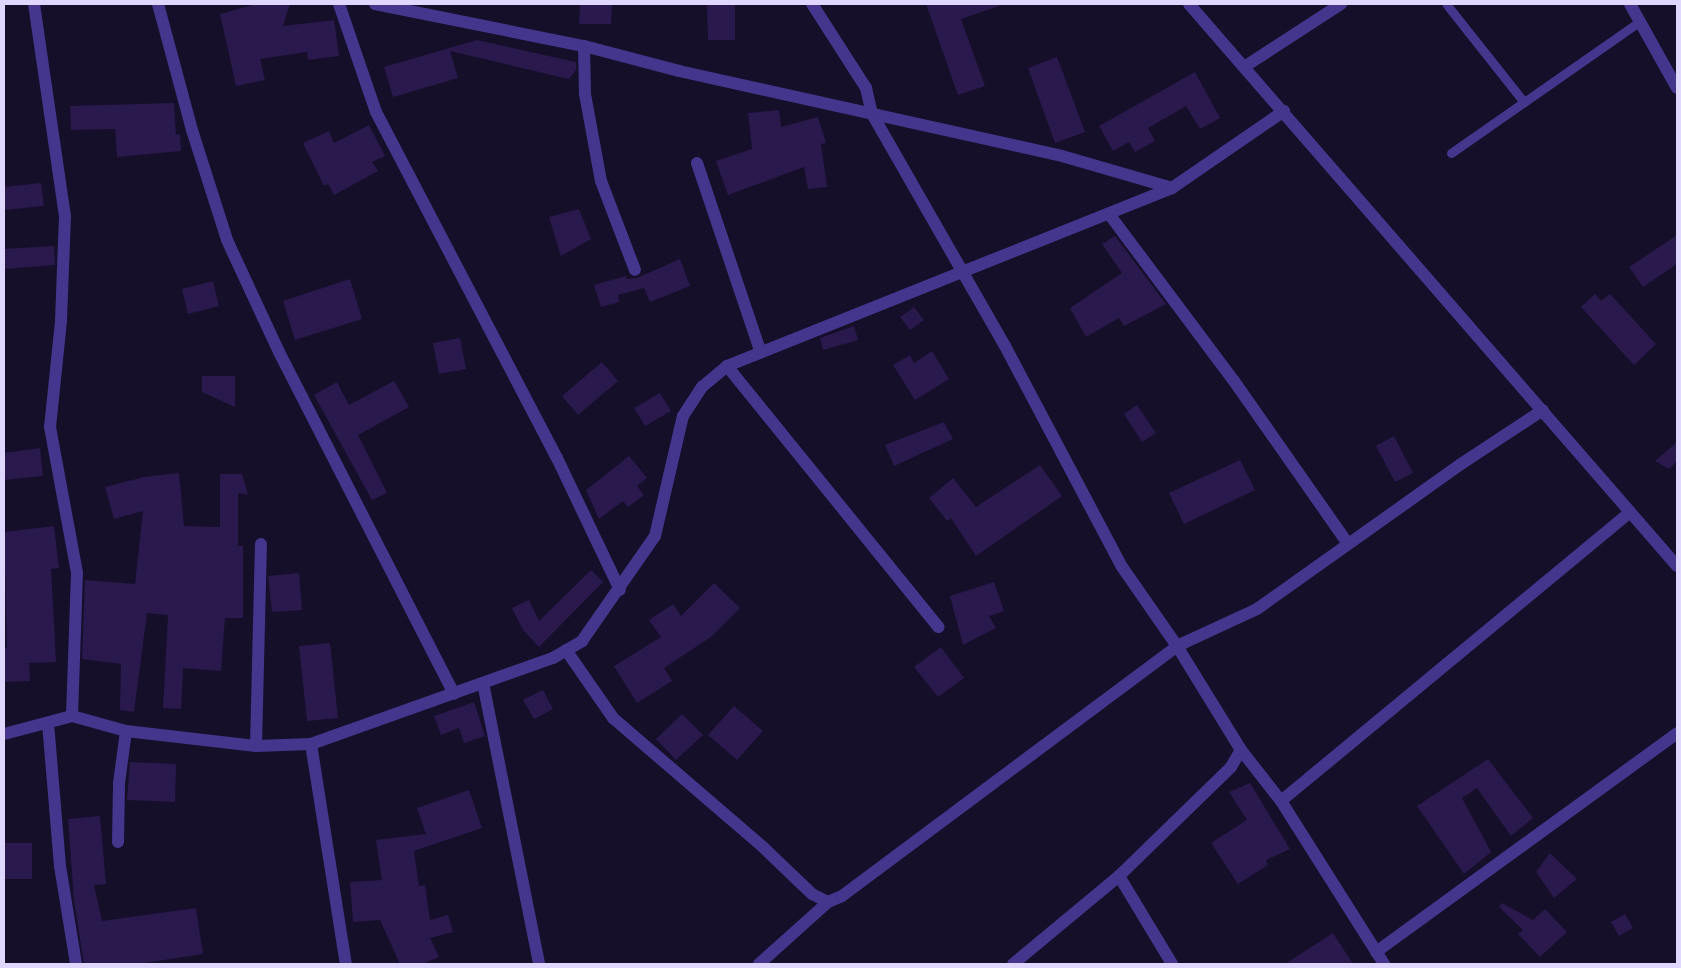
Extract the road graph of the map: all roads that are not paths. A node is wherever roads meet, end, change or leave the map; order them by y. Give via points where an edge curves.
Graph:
1 (34, 4) edge
2 (158, 4) edge
3 (339, 4) edge
4 (375, 4) edge
5 (812, 4) edge
6 (1189, 4) edge
7 (1340, 4) edge
8 (1630, 4) edge
9 (1447, 5) dead end
10 (1640, 21) junction
11 (584, 46) junction
12 (1244, 67) junction
13 (1677, 88) edge
14 (1524, 102) junction
15 (1284, 111) junction
16 (872, 114) junction
17 (1451, 152) dead end
18 (697, 163) dead end
19 (1172, 188) junction
20 (1109, 214) junction
21 (635, 270) dead end
22 (965, 274) junction
23 (760, 353) junction
24 (727, 366) junction
25 (1543, 410) junction
26 (1630, 512) junction
27 (261, 544) dead end
28 (1348, 544) junction
29 (1677, 566) edge
30 (620, 590) junction
31 (938, 627) dead end
32 (1177, 646) junction
33 (566, 650) junction
34 (483, 683) junction
35 (454, 694) junction
36 (72, 716) junction
37 (48, 723) junction
38 (126, 731) junction
39 (1677, 733) edge
40 (4, 734) edge
41 (310, 744) junction
42 (256, 746) junction
43 (1241, 750) junction
44 (1281, 801) junction
45 (118, 842) dead end
46 (1118, 876) junction
47 (828, 902) junction
48 (1376, 952) junction
49 (76, 964) edge
50 (346, 964) edge
51 (539, 964) edge
52 (759, 964) edge
53 (1013, 964) edge
54 (1172, 964) edge
55 (1384, 964) edge

1 - 36 street via 64,216 61,321 50,427 77,573
2 - 35 street via 192,130 227,240 279,352
3 - 30 street via 376,112 557,458
4 - 11 street
5 - 16 street via 866,88
6 - 12 street
7 - 12 street
8 - 10 street
9 - 14 lane
10 - 13 street
10 - 14 lane
11 - 16 street
11 - 21 street via 585,94 601,181
12 - 15 street
14 - 17 lane
15 - 19 street
15 - 25 street
16 - 19 street via 1062,156
16 - 22 street
18 - 23 street
19 - 20 street
20 - 22 street
20 - 28 street via 1234,381
22 - 23 street
22 - 32 street via 1122,567
23 - 24 street
24 - 30 street via 702,386 683,416 655,536
24 - 31 street
25 - 26 street
25 - 28 street
26 - 29 street
26 - 44 street
27 - 42 street
28 - 32 street via 1258,609
30 - 33 street via 582,641
32 - 43 street
32 - 47 street via 842,896
33 - 34 street
33 - 47 street via 613,718 764,848 812,894
34 - 35 street
34 - 51 street
35 - 41 street
36 - 37 street
36 - 38 street
37 - 40 street
37 - 49 street via 60,866
38 - 42 street
38 - 45 street via 119,783
39 - 48 street
41 - 42 street
41 - 50 street
43 - 44 street
43 - 46 street via 1232,767
44 - 48 street
46 - 53 street
46 - 54 street
47 - 52 street
48 - 55 street

